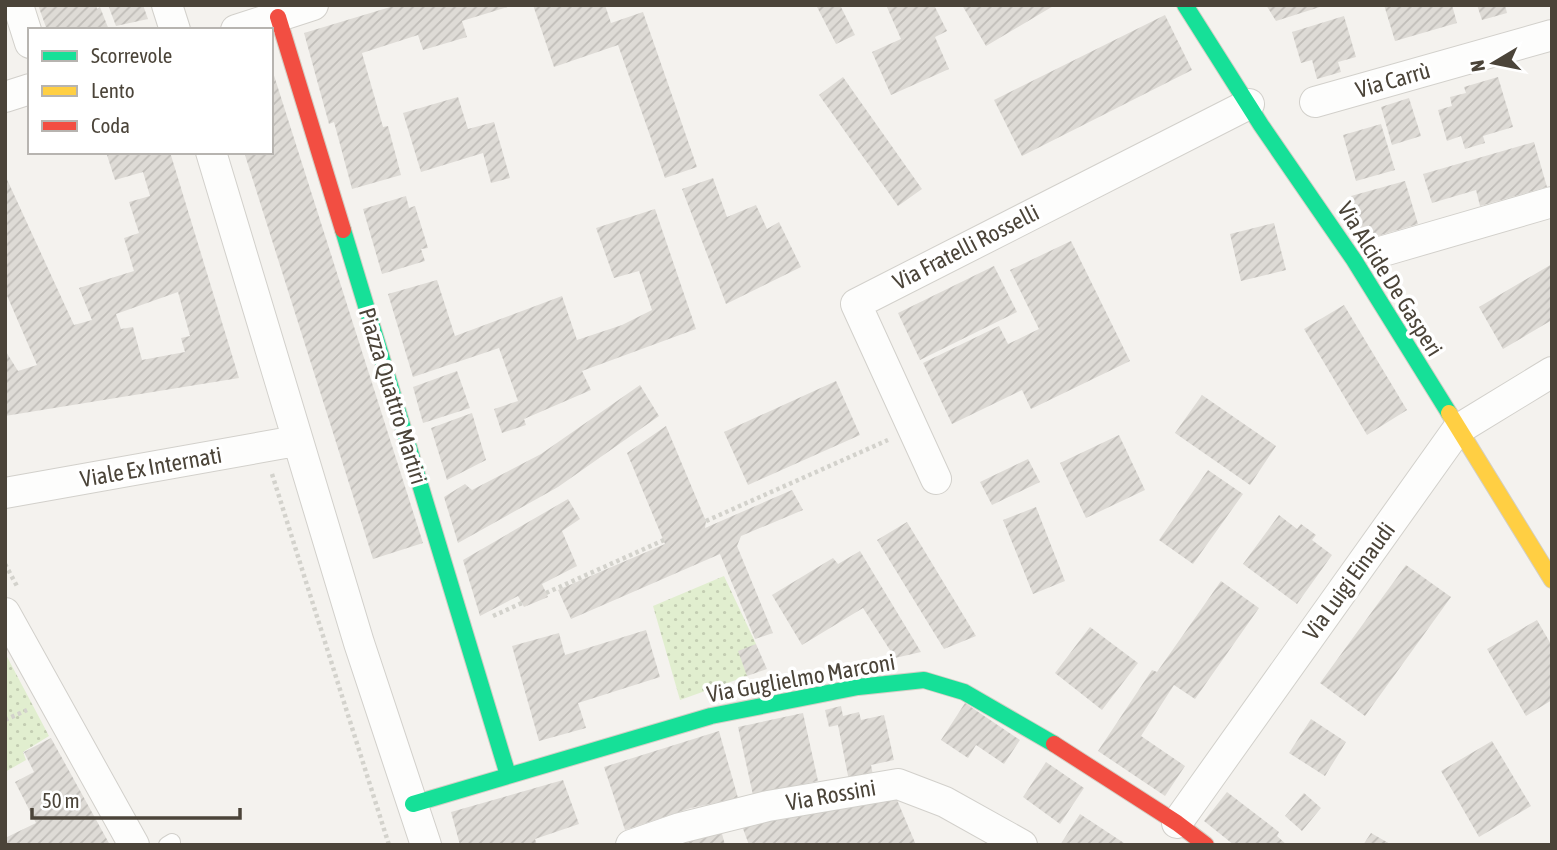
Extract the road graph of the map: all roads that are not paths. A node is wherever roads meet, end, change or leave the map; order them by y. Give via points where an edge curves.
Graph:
1 (18, 5) edge
2 (167, 5) edge
3 (313, 5) edge
4 (1185, 5) edge
5 (278, 17) junction
6 (174, 28) edge
7 (242, 28) edge
8 (1552, 35) edge
9 (28, 37) edge
10 (28, 90) edge
11 (5, 97) edge
12 (1315, 102) dead end
13 (1249, 104) junction
14 (212, 154) edge
15 (1552, 202) edge
16 (1380, 252) dead end
17 (1552, 372) edge
18 (1457, 430) junction
19 (296, 440) junction
20 (936, 479) dead end
21 (5, 493) edge
22 (1552, 580) edge
23 (5, 613) edge
24 (508, 775) junction
25 (413, 804) junction
26 (1192, 837) edge
27 (134, 845) edge
28 (426, 845) edge
29 (631, 845) edge
30 (1022, 845) edge

1 - 9 street
2 - 6 street
3 - 5 street
4 - 13 street, Via Alcide De Gasperi
5 - 7 street
5 - 24 street, Piazza Quattro Martiri
8 - 12 street, Via Carrù
10 - 11 street
13 - 18 street, Via Alcide De Gasperi via 1354,260
13 - 20 street, Via Fratelli Rosselli via 856,304
14 - 19 street
15 - 16 street
17 - 18 street, Via Luigi Einaudi
18 - 22 street, Via Alcide De Gasperi
18 - 26 street, Via Luigi Einaudi
19 - 21 street, Viale Ex Internati
19 - 25 street
23 - 27 street
24 - 25 street, Via Guglielmo Marconi
24 - 26 street, Via Guglielmo Marconi via 711,716 858,687 923,680 964,692 1047,740
25 - 28 street
29 - 30 street, Via Rossini via 768,807 898,784 946,802

